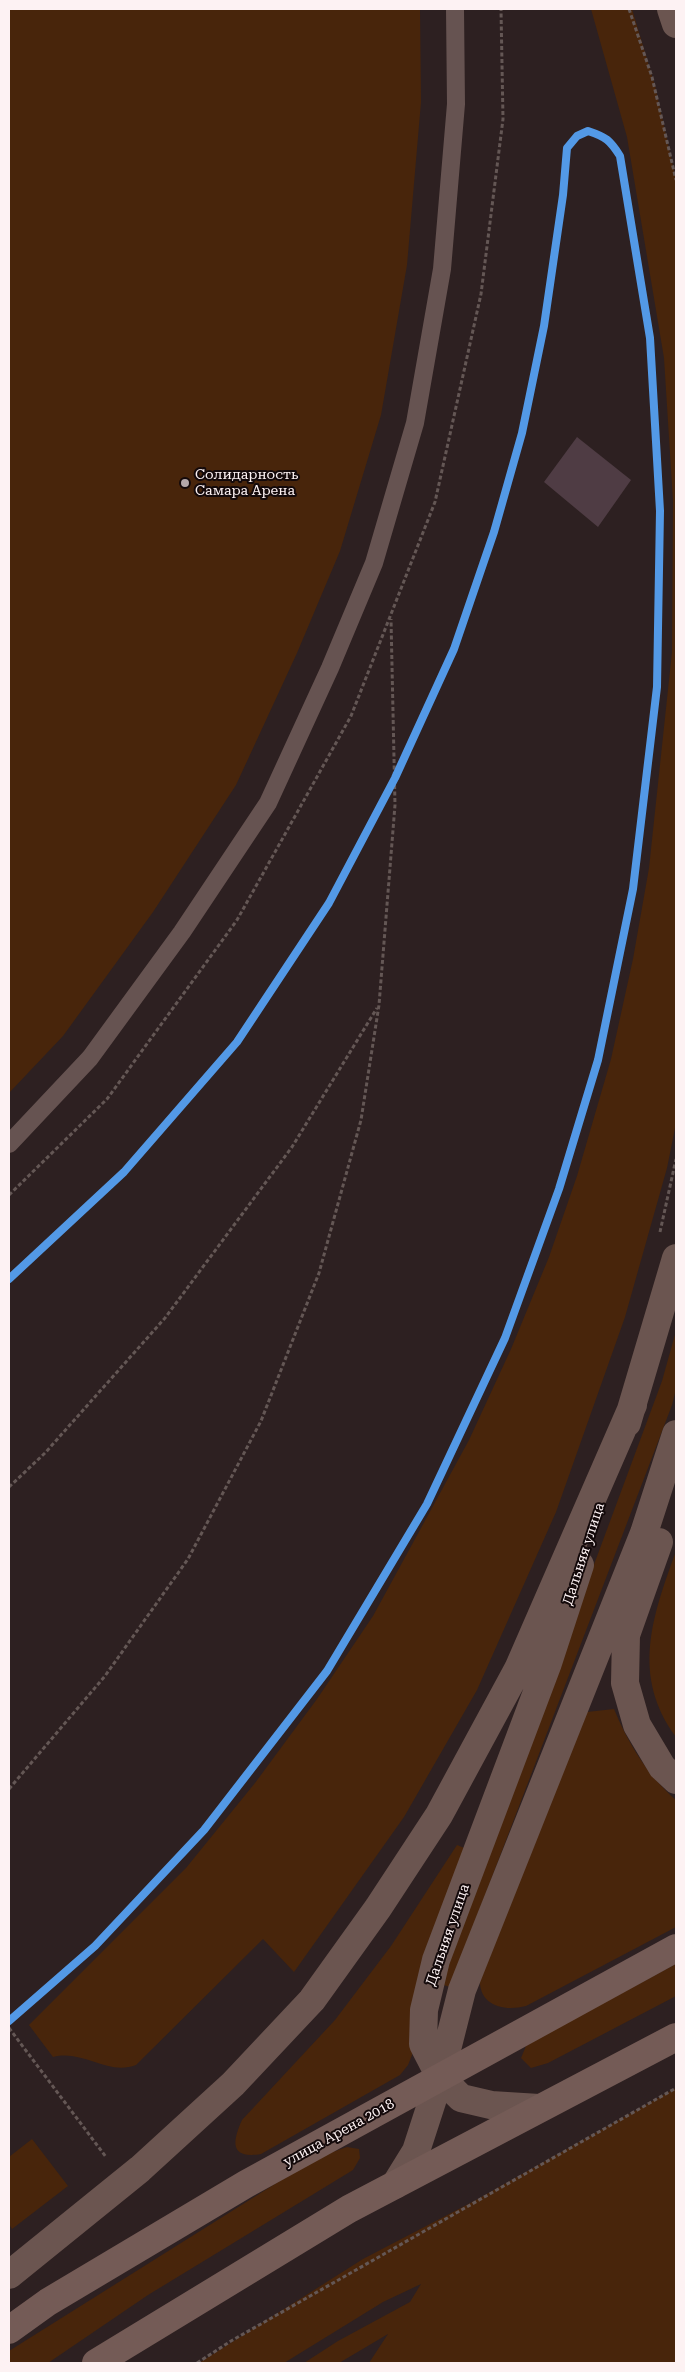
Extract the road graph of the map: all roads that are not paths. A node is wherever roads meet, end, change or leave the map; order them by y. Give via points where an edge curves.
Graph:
1 (455, 9) edge
2 (671, 9) edge
3 (676, 24) edge
4 (9, 1144) edge
5 (667, 1250) edge
6 (633, 1405) junction
7 (676, 1434) edge
8 (676, 1493) edge
9 (676, 1780) edge
10 (676, 1948) edge
11 (676, 2037) edge
12 (440, 2077) junction
13 (539, 2108) junction
14 (395, 2185) junction
15 (9, 2275) edge
16 (9, 2330) edge
17 (96, 2363) edge

1 - 4 lane via 456,104 442,269 415,422 374,563 268,802 182,932 90,1058
2 - 3 main road
5 - 6 main road, Дальняя улица
6 - 12 main road, Дальняя улица via 548,1663 436,1960 424,2010 423,2044
6 - 15 main road via 518,1669 439,1815 378,1908 312,2000 233,2084 140,2169
7 - 12 main road via 644,1533 462,1990
8 - 9 main road via 626,1636 625,1683 637,1725 662,1767
10 - 12 main road, улица Арена 2018
11 - 13 main road
12 - 13 main road, Дальняя улица via 461,2098 490,2105
12 - 14 main road via 416,2150
12 - 16 main road, улица Арена 2018 via 246,2184 48,2302
13 - 14 main road
14 - 17 main road via 349,2209

